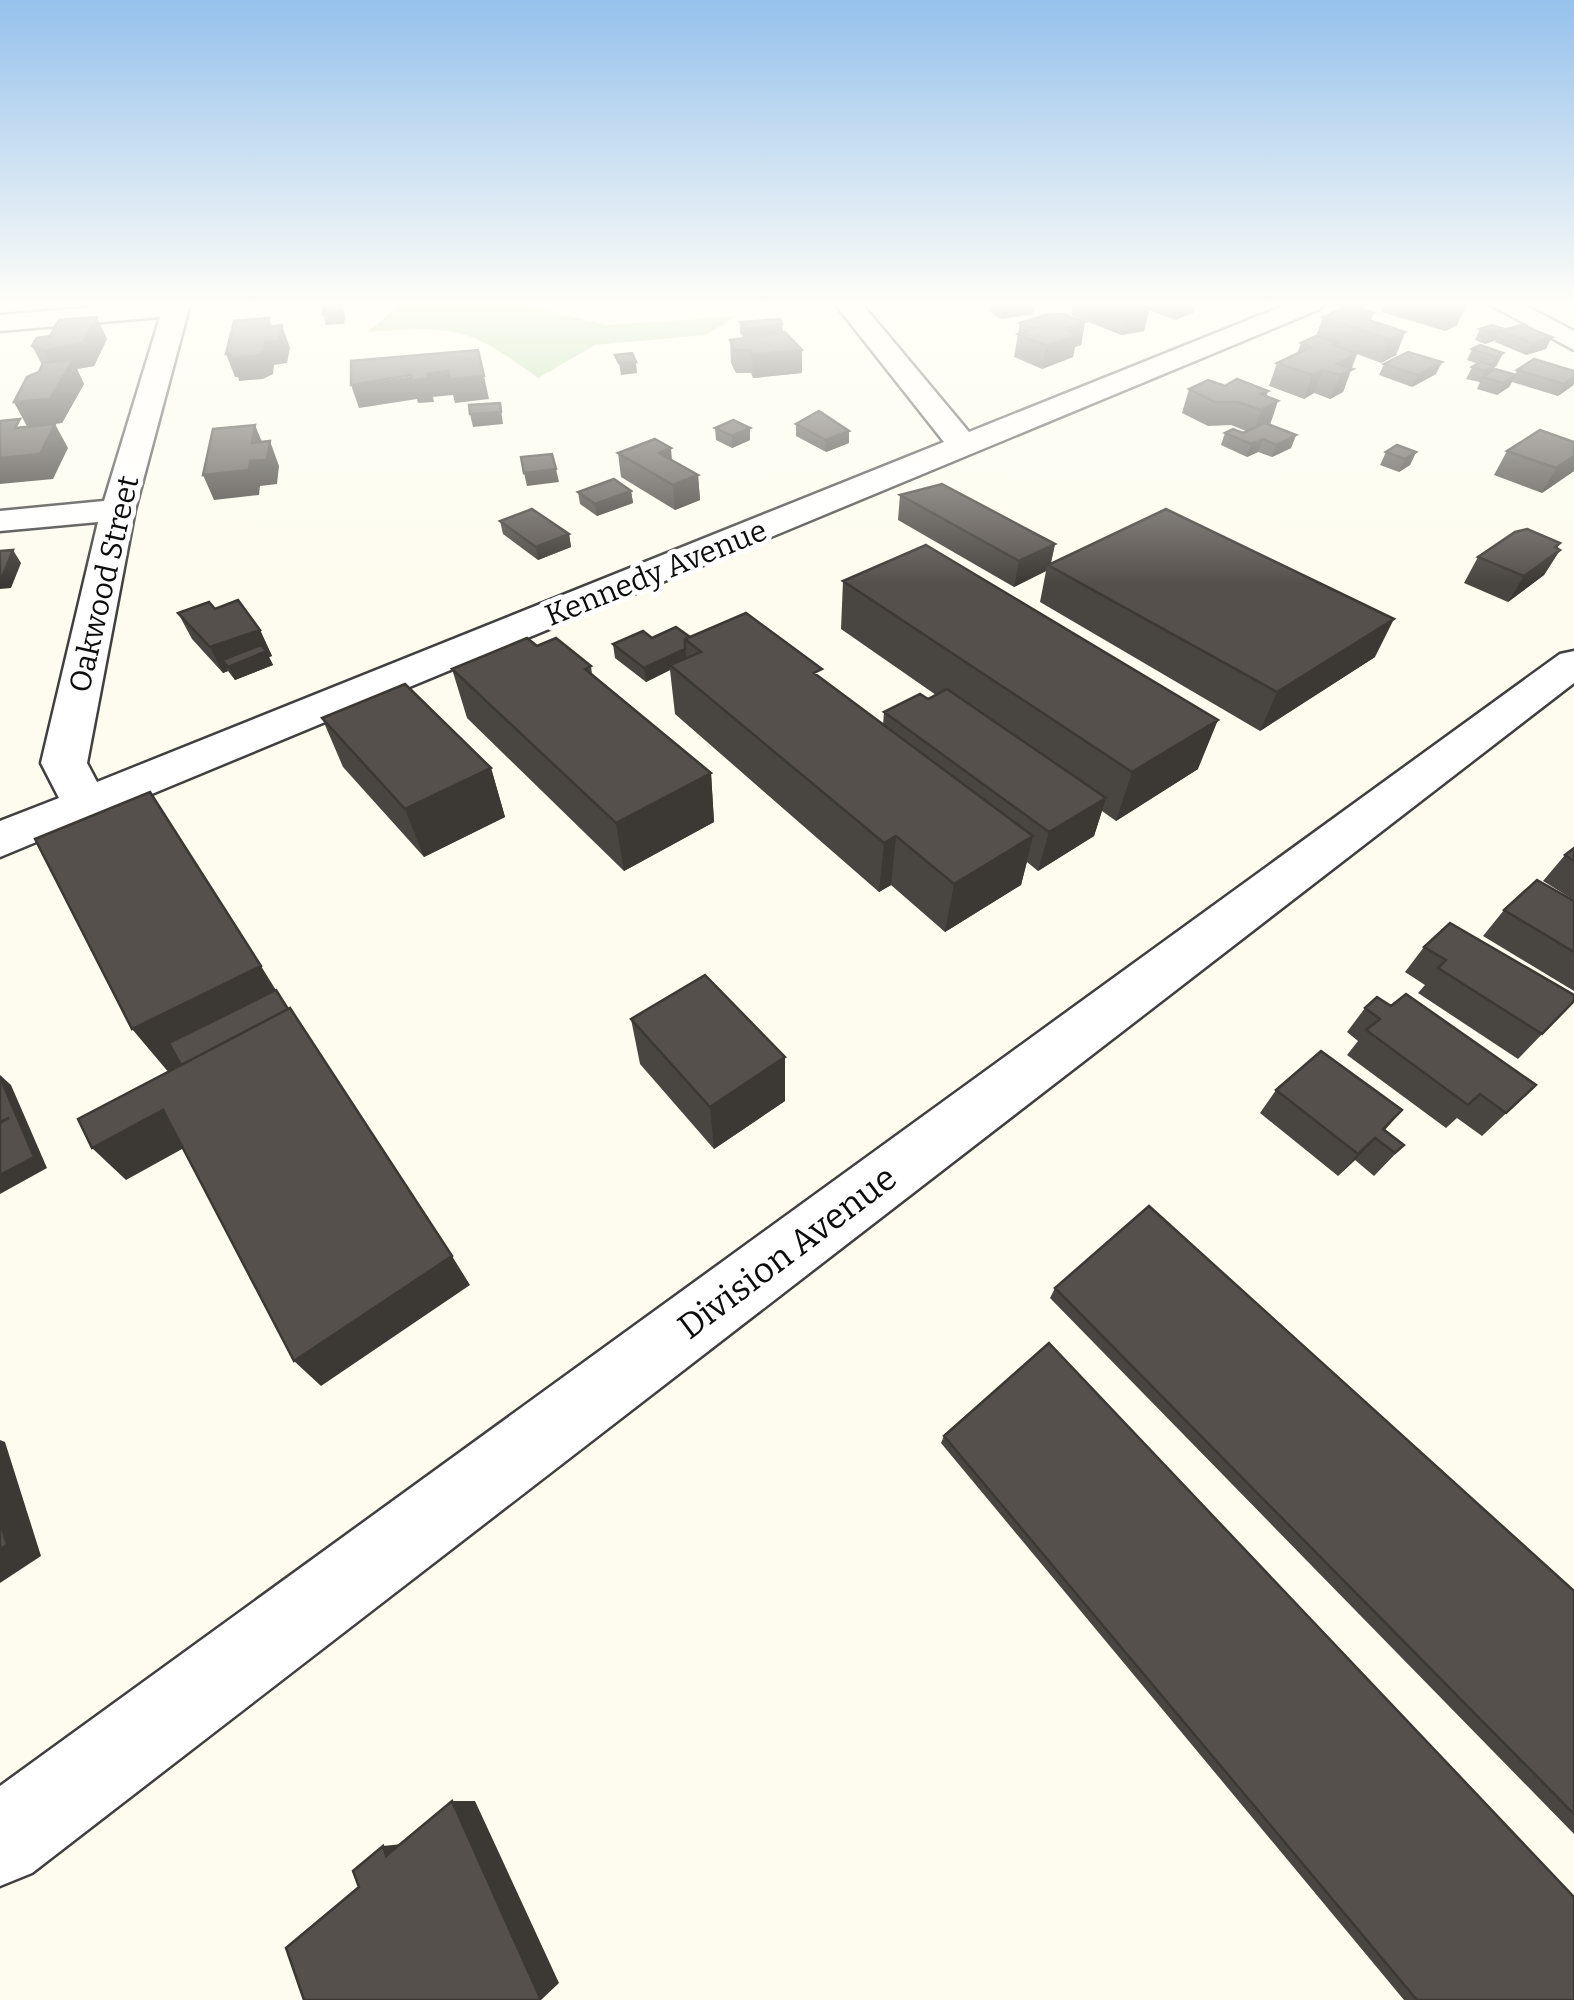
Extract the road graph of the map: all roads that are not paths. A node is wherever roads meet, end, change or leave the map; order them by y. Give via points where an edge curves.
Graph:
1 (150, 397) edge
2 (924, 397) edge
3 (1086, 397) edge
4 (965, 447) junction
5 (118, 510) junction
6 (0, 522) edge
7 (1574, 664) edge
8 (85, 804) junction
9 (0, 840) edge
10 (0, 1841) edge

1 - 5 street, Oakwood Street
2 - 4 street
3 - 4 street, Kennedy Avenue
4 - 8 street, Kennedy Avenue
5 - 6 street
5 - 8 street, Oakwood Street via 64,763
7 - 10 street, Division Avenue
8 - 9 street, Kennedy Avenue

